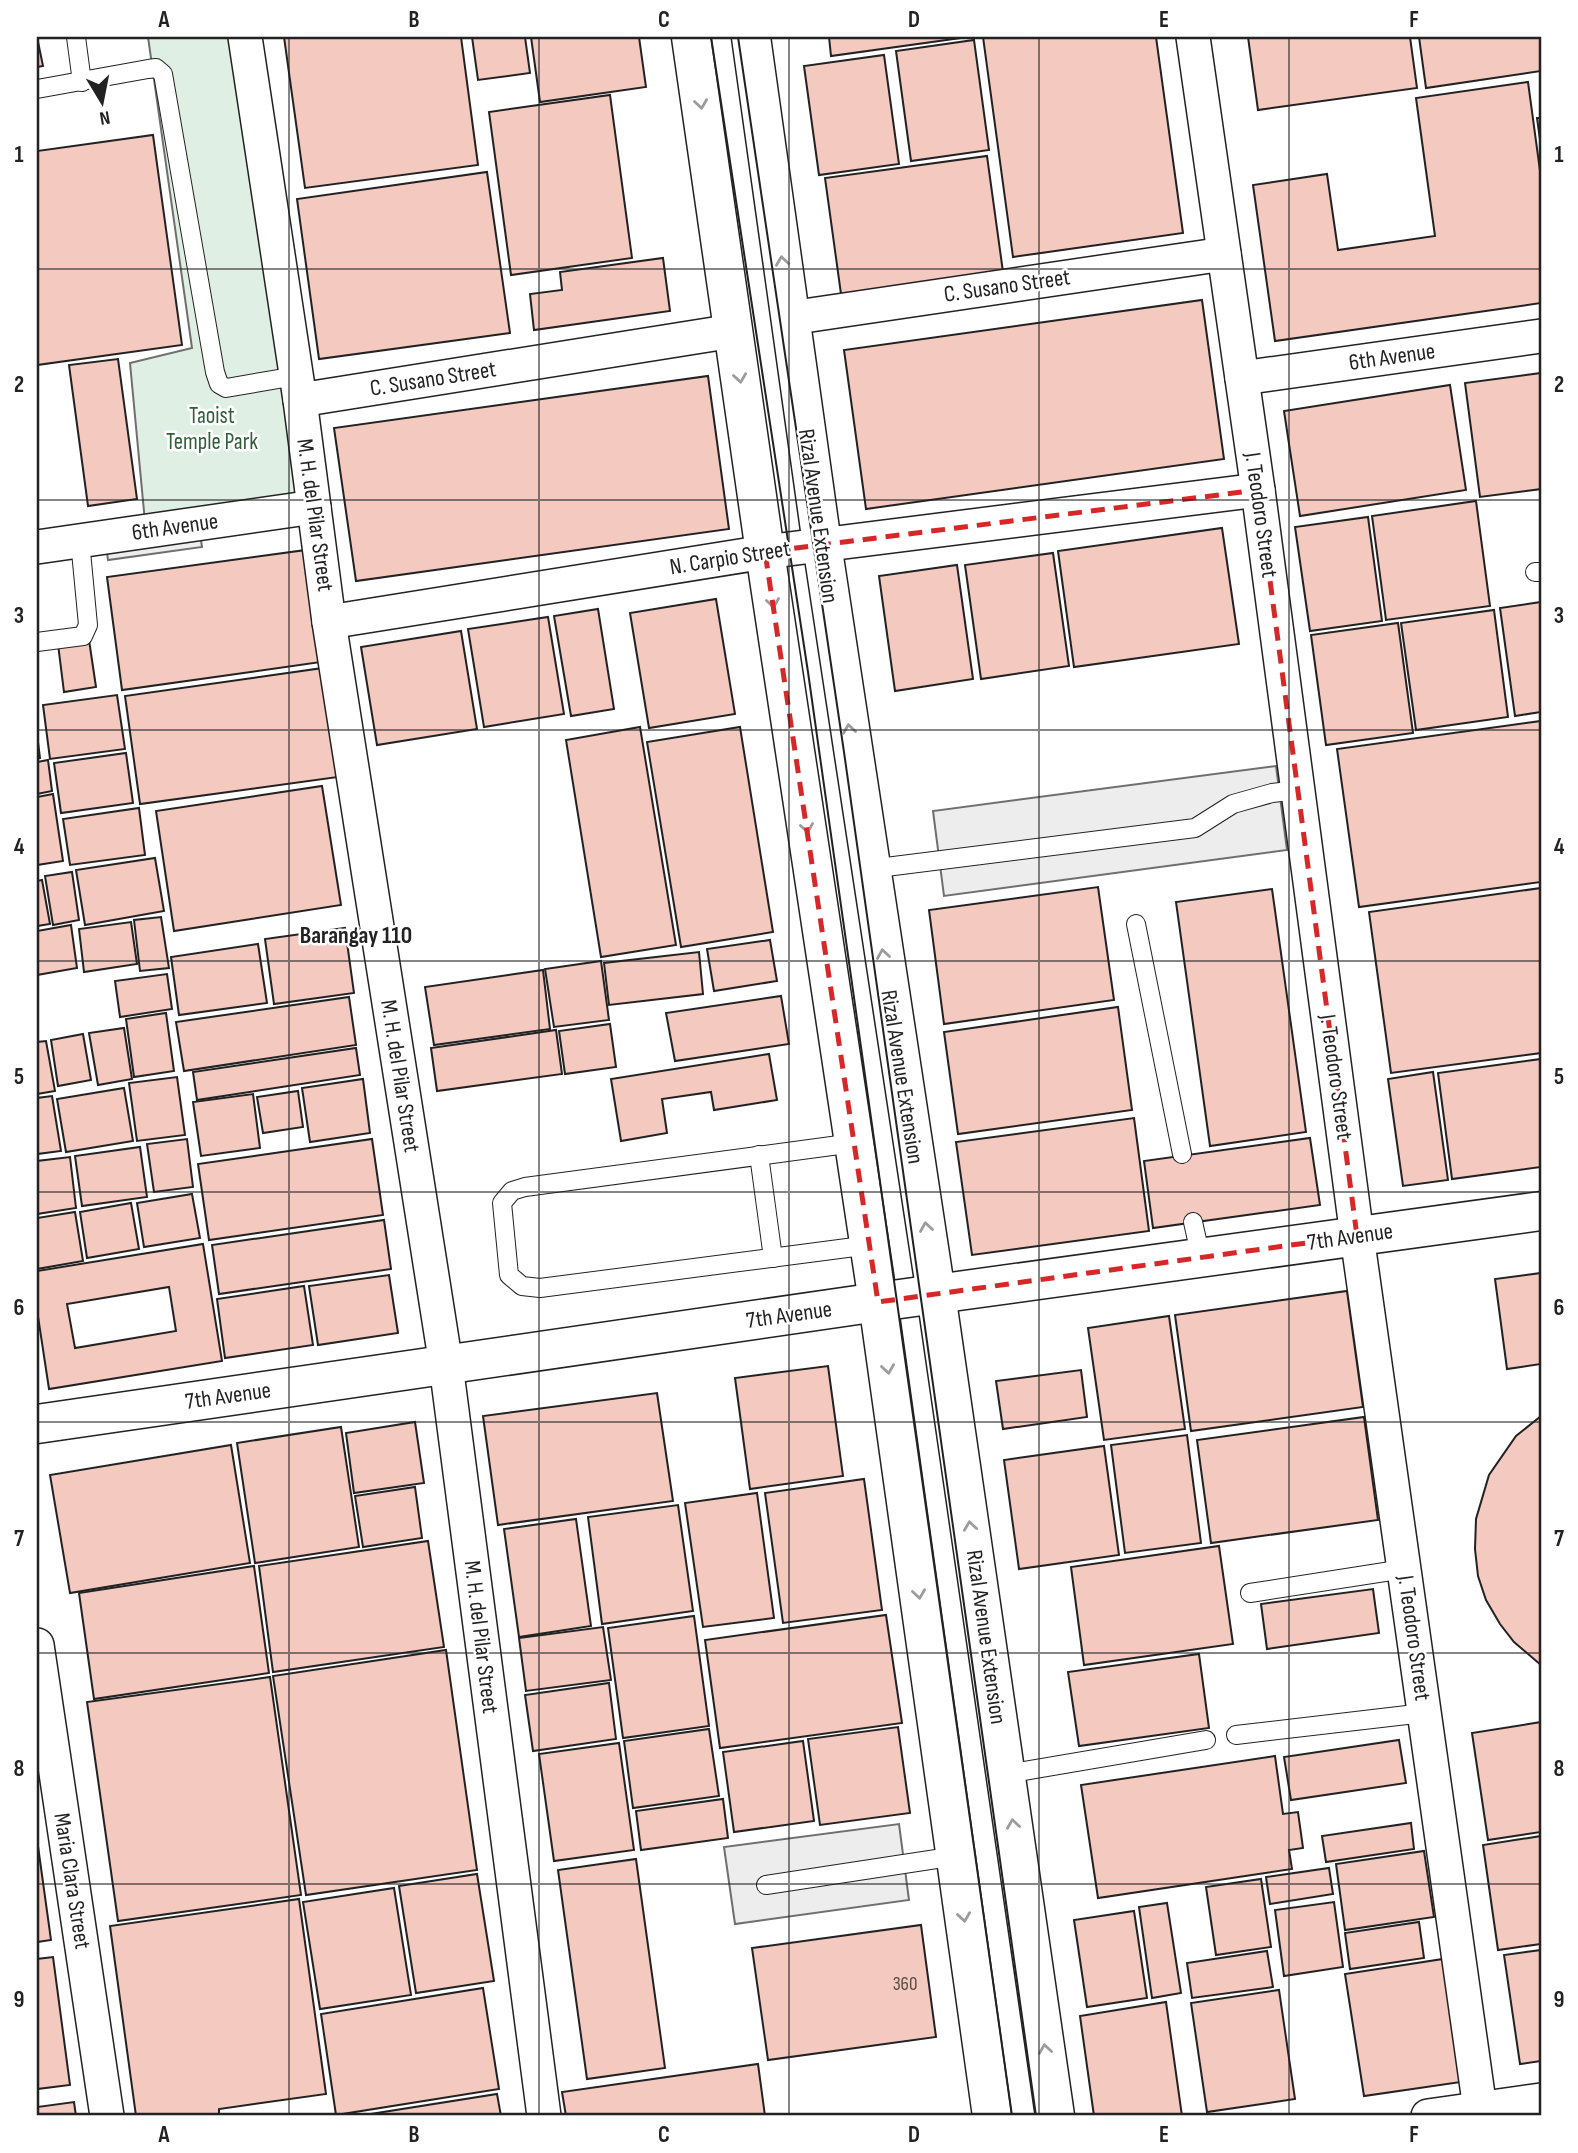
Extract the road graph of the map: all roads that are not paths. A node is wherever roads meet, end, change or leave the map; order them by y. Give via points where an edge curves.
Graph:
1 (76, 37) edge
2 (246, 37) edge
3 (691, 37) edge
4 (751, 37) edge
5 (1193, 37) edge
6 (82, 82) junction
7 (37, 89) edge
8 (1224, 254) junction
9 (790, 318) junction
10 (733, 331) junction
11 (1541, 335) edge
12 (1242, 378) junction
13 (298, 388) junction
14 (1258, 490) junction
15 (314, 508) junction
16 (80, 541) junction
17 (822, 544) junction
18 (37, 547) edge
19 (765, 552) junction
20 (329, 622) junction
21 (37, 642) edge
22 (1298, 790) junction
23 (870, 869) junction
24 (1136, 924) dead end
25 (854, 1143) junction
26 (1182, 1154) dead end
27 (759, 1155) junction
28 (1541, 1211) edge
29 (1193, 1222) dead end
30 (1357, 1236) junction
31 (870, 1245) junction
32 (773, 1258) junction
33 (1201, 1258) junction
34 (936, 1294) junction
35 (878, 1302) junction
36 (446, 1365) junction
37 (37, 1424) edge
38 (1404, 1569) junction
39 (1250, 1593) dead end
40 (37, 1645) edge
41 (1424, 1713) junction
42 (1236, 1735) dead end
43 (1206, 1740) dead end
44 (1006, 1774) junction
45 (956, 1856) junction
46 (766, 1885) dead end
47 (1541, 2100) edge
48 (1480, 2113) edge
49 (107, 2116) edge
50 (544, 2116) edge
51 (992, 2116) edge
52 (1055, 2116) edge
53 (1428, 2116) edge

1 - 6 lane
2 - 13 street, M. H. del Pilar Street
3 -> 10 main road
9 -> 4 main road, Rizal Avenue Extension
5 - 8 street, J. Teodoro Street
6 - 7 lane
6 - 13 lane via 156,68 163,74 219,384 226,388
8 - 9 street, C. Susano Street
8 - 12 street, J. Teodoro Street
9 - 17 main road, Rizal Avenue Extension
10 - 13 street, C. Susano Street
10 -> 19 main road
11 - 12 street, 6th Avenue
12 - 14 street, J. Teodoro Street
13 - 15 street, M. H. del Pilar Street
14 - 17 street, N. Carpio Street
14 - 22 street, J. Teodoro Street
15 - 16 street, 6th Avenue
15 - 20 street, M. H. del Pilar Street
16 - 18 street, 6th Avenue
16 - 21 lane via 88,625 83,636
17 - 19 street, N. Carpio Street
23 -> 17 main road, Rizal Avenue Extension
19 - 20 street, N. Carpio Street
19 -> 25 main road
20 - 36 street, M. H. del Pilar Street
22 - 23 lane via 1233,804 1195,828
22 - 30 street, J. Teodoro Street
34 -> 23 main road, Rizal Avenue Extension
24 - 26 lane
25 - 27 lane
25 - 31 main road
27 - 32 lane
27 - 32 lane via 512,1191 502,1203 509,1275 522,1286 540,1288
28 - 30 main road, 7th Avenue
29 - 33 lane
30 - 33 main road, 7th Avenue
30 - 38 street, J. Teodoro Street
31 - 32 lane
31 - 35 main road
33 - 34 main road, 7th Avenue
34 - 35 main road, 7th Avenue
44 -> 34 main road, Rizal Avenue Extension
35 - 36 main road, 7th Avenue
35 -> 45 main road
36 - 37 main road, 7th Avenue
36 - 50 street, M. H. del Pilar Street
38 - 39 lane
38 - 41 street, J. Teodoro Street
40 - 49 street, Maria Clara Street
41 - 42 lane
41 - 48 street, J. Teodoro Street
43 - 44 lane
52 -> 44 main road, Rizal Avenue Extension
45 - 46 lane
45 -> 51 main road
47 - 48 street
48 - 53 street

